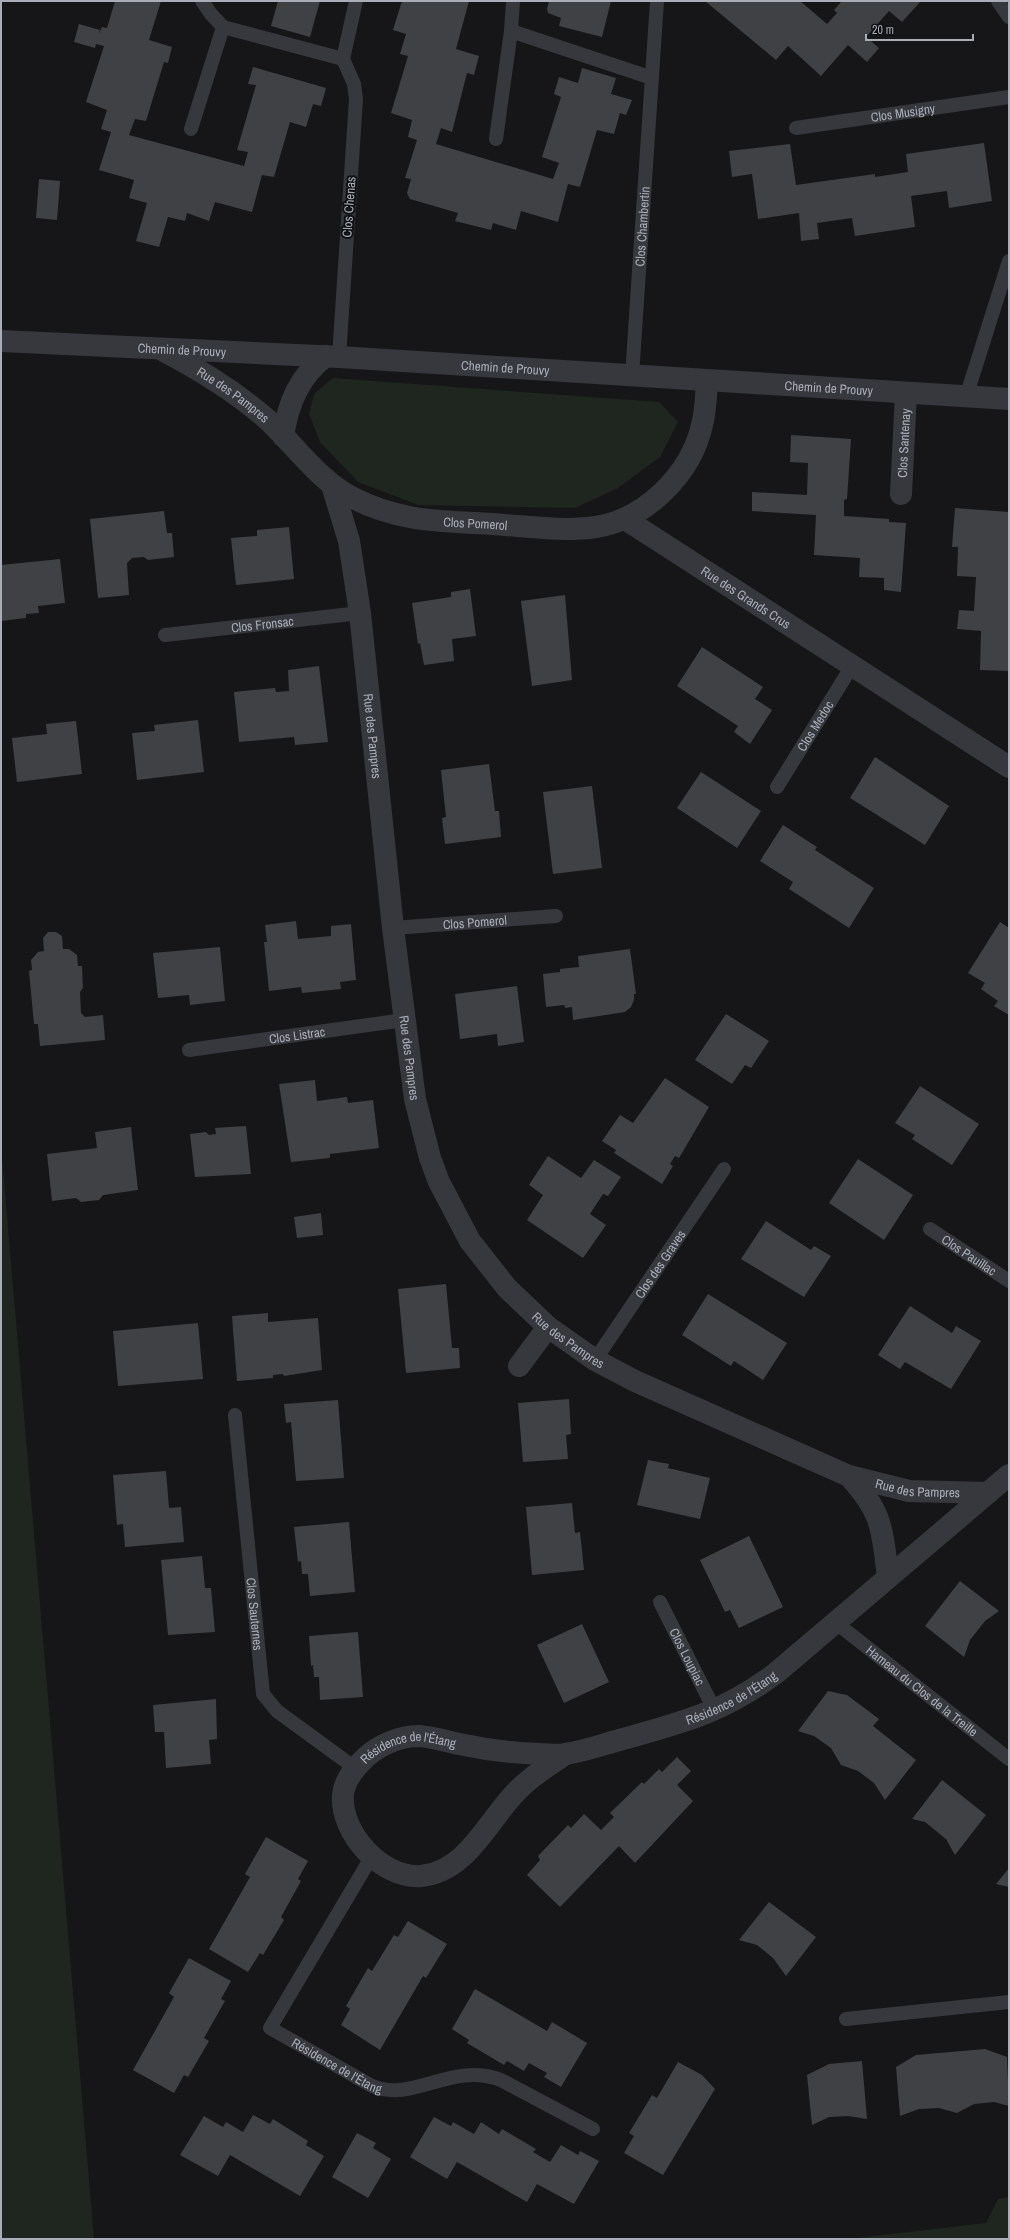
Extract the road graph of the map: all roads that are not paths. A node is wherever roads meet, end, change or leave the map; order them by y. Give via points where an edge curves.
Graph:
1 (202, 1) edge
2 (356, 1) edge
3 (513, 1) edge
4 (657, 1) edge
5 (998, 1) edge
6 (1009, 17) edge
7 (223, 27) junction
8 (511, 31) junction
9 (343, 59) junction
10 (652, 78) junction
11 (1009, 97) edge
12 (796, 128) dead end
13 (191, 129) dead end
14 (496, 139) dead end
15 (1009, 260) edge
16 (1, 341) edge
17 (159, 348) junction
18 (332, 357) junction
19 (632, 376) junction
20 (707, 380) junction
21 (906, 393) junction
22 (966, 396) junction
23 (1009, 399) edge
24 (283, 436) junction
25 (332, 485) junction
26 (900, 494) dead end
27 (625, 519) junction
28 (360, 612) junction
29 (165, 635) dead end
30 (852, 666) junction
31 (1009, 767) edge
32 (777, 787) dead end
33 (556, 916) dead end
34 (393, 928) junction
35 (404, 1020) junction
36 (189, 1050) dead end
37 (724, 1169) dead end
38 (930, 1229) dead end
39 (1009, 1281) edge
40 (548, 1327) junction
41 (595, 1360) junction
42 (518, 1366) dead end
43 (235, 1415) dead end
44 (1009, 1475) edge
45 (849, 1476) junction
46 (988, 1493) junction
47 (888, 1577) junction
48 (660, 1602) dead end
49 (835, 1622) junction
50 (715, 1711) junction
51 (564, 1755) junction
52 (1009, 1759) edge
53 (355, 1768) junction
54 (372, 1856) junction
55 (1009, 2002) edge
56 (846, 2019) dead end
57 (593, 2129) dead end

1 - 7 lane
2 - 9 lane
3 - 8 lane
4 - 10 lane, Clos Chambertin
5 - 6 lane
7 - 9 lane
7 - 13 lane
8 - 10 lane
8 - 14 lane
9 - 18 lane, Clos Chenas via 354,84 356,99
10 - 19 lane, Clos Chambertin
11 - 12 lane, Clos Musigny
15 - 22 lane
16 - 17 street, Chemin de Prouvy
17 - 18 street, Chemin de Prouvy
17 - 24 street, Rue des Pampres via 206,373 250,406
18 - 19 street, Chemin de Prouvy
18 - 24 street, Rue des Pampres via 316,363 301,382 288,410
19 - 20 street, Chemin de Prouvy
20 - 21 street, Chemin de Prouvy
20 - 27 street via 702,427 688,460 661,494
21 - 22 street, Chemin de Prouvy
21 - 26 street, Clos Santenay
22 - 23 street, Chemin de Prouvy
24 - 25 street, Rue des Pampres via 314,470
25 - 27 street, Clos Pomerol via 371,507 412,519 576,528 609,525
25 - 28 street, Rue des Pampres via 349,541
27 - 30 street, Rue des Grands Crus
28 - 29 lane, Clos Fronsac
28 - 34 street, Rue des Pampres
30 - 31 street, Rue des Grands Crus
30 - 32 lane, Clos Medoc
33 - 34 lane, Clos Pomerol
34 - 35 street, Rue des Pampres
35 - 36 lane, Clos Listrac
35 - 40 street, Rue des Pampres via 415,1099 439,1182 467,1235 487,1265 523,1305
37 - 41 lane, Clos des Graves
38 - 39 lane, Clos Pauillac
40 - 41 street, Rue des Pampres
40 - 42 street
41 - 45 street, Rue des Pampres via 635,1381
43 - 53 lane, Clos Sauternes via 263,1694 277,1711
44 - 46 street, Rue des Pampres
45 - 46 street, Rue des Pampres via 909,1491
45 - 47 street, Rue des Pampres via 862,1490 878,1516
46 - 47 street, Rue des Pampres
47 - 49 street, Rue des Pampres
48 - 50 lane, Clos Loupiac
49 - 50 street, Résidence de l'Étang via 757,1687
49 - 52 lane, Hameau du Clos de la Treille
50 - 51 street, Résidence de l'Étang via 690,1721
51 - 53 street, Résidence de l'Étang via 502,1752 420,1736 405,1737 379,1748 366,1756
51 - 54 street, Résidence de l'Étang via 516,1791 471,1847 451,1865 436,1872 411,1876 397,1872
53 - 54 street, Résidence de l'Étang via 343,1793 343,1805 346,1818
54 - 57 lane, Résidence de l'Étang via 270,2028 384,2091 398,2091 460,2075 487,2075
55 - 56 lane

